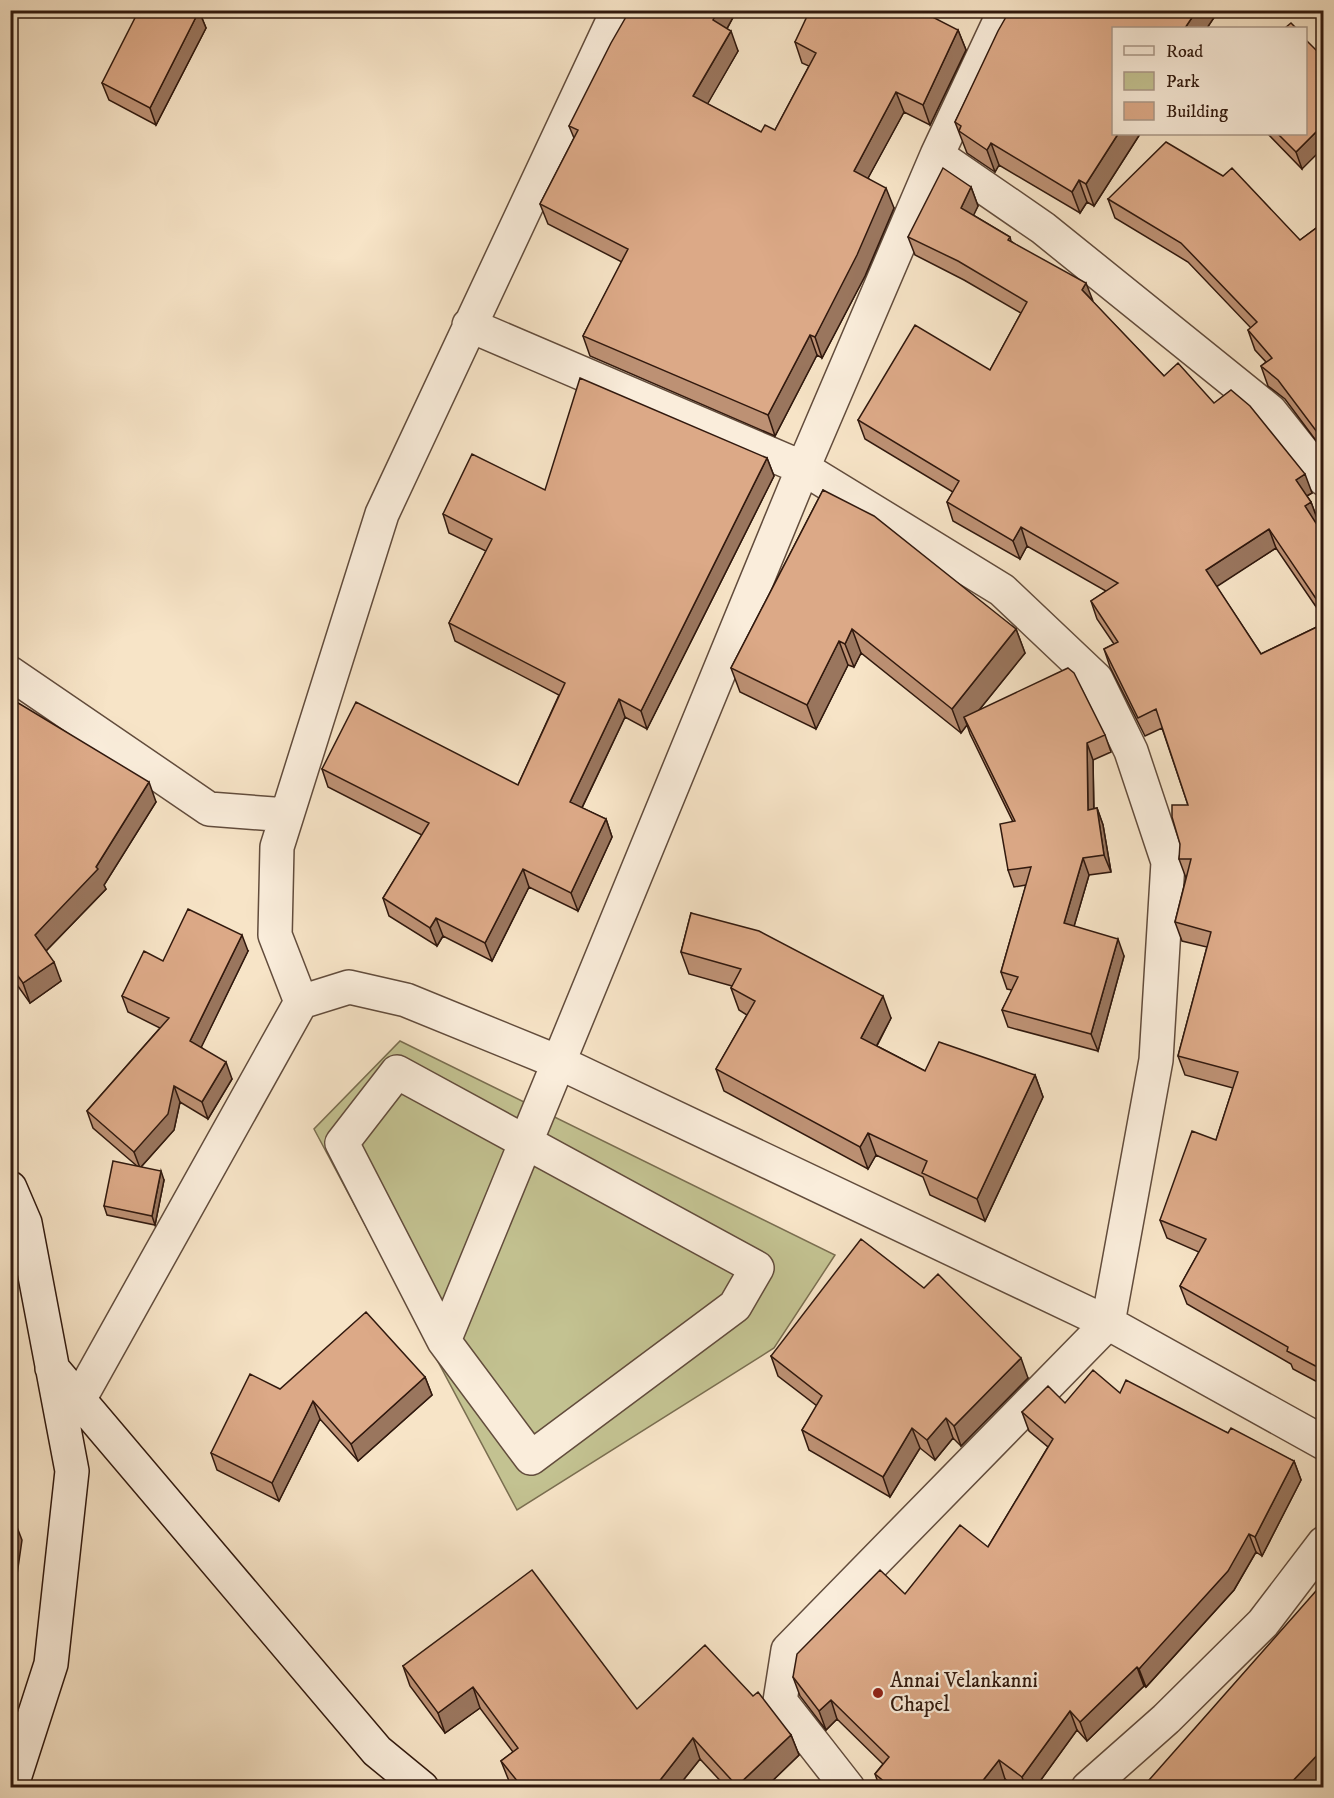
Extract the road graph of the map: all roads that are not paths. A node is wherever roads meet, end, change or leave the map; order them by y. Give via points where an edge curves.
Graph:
1 (618, 10) edge
2 (1005, 10) edge
3 (937, 155) junction
4 (469, 325) junction
5 (803, 468) junction
6 (1323, 478) edge
7 (10, 673) edge
8 (287, 815) junction
9 (301, 1002) junction
10 (558, 1062) junction
11 (526, 1144) junction
12 (10, 1188) edge
13 (1107, 1323) junction
14 (444, 1341) junction
15 (52, 1368) junction
16 (80, 1398) junction
17 (1323, 1443) edge
18 (1323, 1543) edge
19 (11, 1788) edge
20 (422, 1788) edge
21 (848, 1788) edge
22 (1088, 1788) edge

1 - 4 street
2 - 3 street
3 - 5 street
3 - 6 street via 1043,228 1270,411
4 - 5 street
4 - 8 street via 382,514
5 - 10 street
5 - 13 street via 1002,590 1096,679 1131,751 1168,862 1156,1060
7 - 8 street via 209,808
8 - 9 street via 277,847 275,935
9 - 10 street via 349,987 406,1000
9 - 16 street
10 - 11 street
10 - 13 street
11 - 14 street
11 - 14 street via 397,1072 342,1143
11 - 14 street via 757,1268 735,1306 531,1458
12 - 15 street via 25,1222
13 - 17 street
13 - 21 street via 788,1650 780,1701
15 - 16 street
15 - 19 street via 72,1471 51,1664
16 - 20 street via 377,1751
18 - 22 street via 1263,1623 1166,1719

